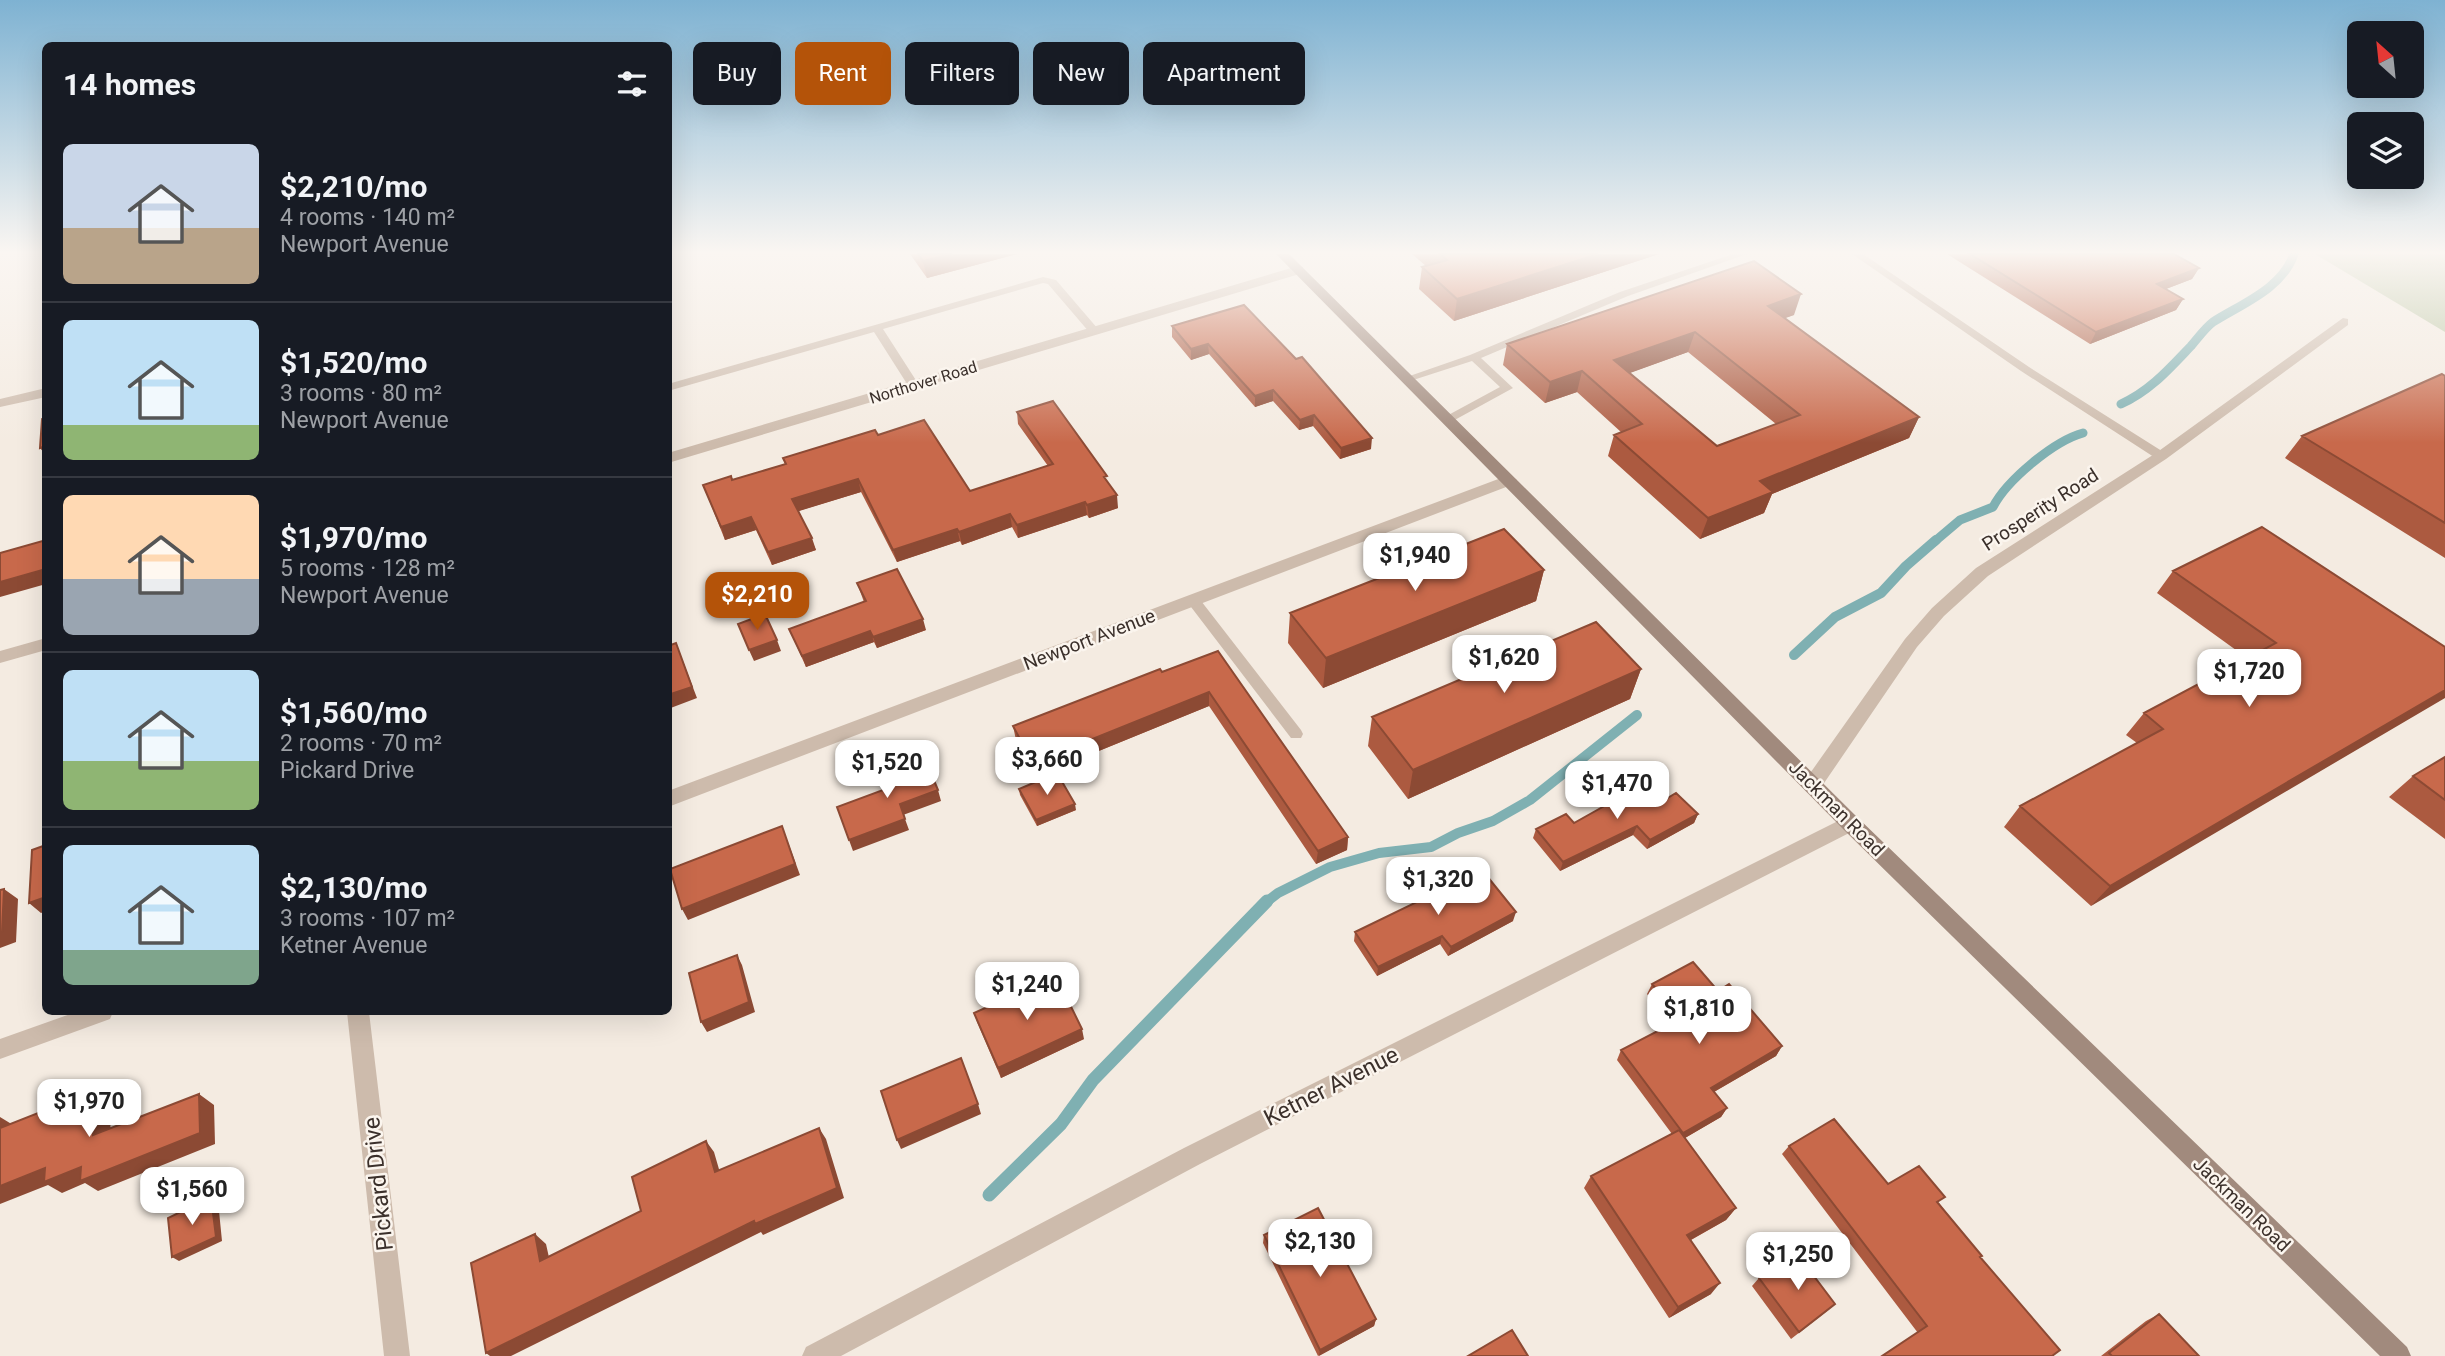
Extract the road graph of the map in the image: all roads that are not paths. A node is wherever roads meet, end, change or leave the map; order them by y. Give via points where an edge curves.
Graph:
1 (914, 317) edge
2 (1082, 317) edge
3 (1140, 317) edge
4 (1345, 317) edge
5 (1569, 317) edge
6 (1949, 317) edge
7 (2343, 322) dead end
8 (877, 328) junction
9 (1094, 331) junction
10 (1474, 357) junction
11 (1407, 379) junction
12 (913, 385) junction
13 (672, 387) edge
14 (42, 393) edge
15 (0, 403) edge
16 (1447, 419) junction
17 (2161, 456) junction
18 (672, 457) edge
19 (1509, 480) junction
20 (1193, 600) junction
21 (42, 645) edge
22 (0, 657) edge
23 (1296, 734) dead end
24 (1813, 784) junction
25 (672, 797) edge
26 (1850, 822) junction
27 (94, 1015) edge
28 (358, 1015) edge
29 (0, 1049) edge
30 (397, 1356) edge
31 (815, 1356) edge
32 (2398, 1356) edge

1 - 8 lane
2 - 9 lane
3 - 9 street, Northover Road
4 - 11 main road, Jackman Road
5 - 10 lane
6 - 17 lane
7 - 17 street, Prosperity Road
8 - 12 lane
8 - 13 lane
9 - 12 street, Northover Road
10 - 11 lane
10 - 16 lane via 1507,388
11 - 16 main road, Jackman Road
12 - 18 street, Northover Road
14 - 15 street
16 - 19 main road, Jackman Road
17 - 24 street, Prosperity Road via 1982,572 1938,612 1911,643
19 - 20 street, Newport Avenue
19 - 24 main road, Jackman Road
20 - 23 lane
20 - 25 street, Newport Avenue
21 - 22 street
24 - 26 main road, Jackman Road
26 - 31 street, Ketner Avenue via 1192,1156
26 - 32 main road, Jackman Road
27 - 29 street
28 - 30 street, Pickard Drive

